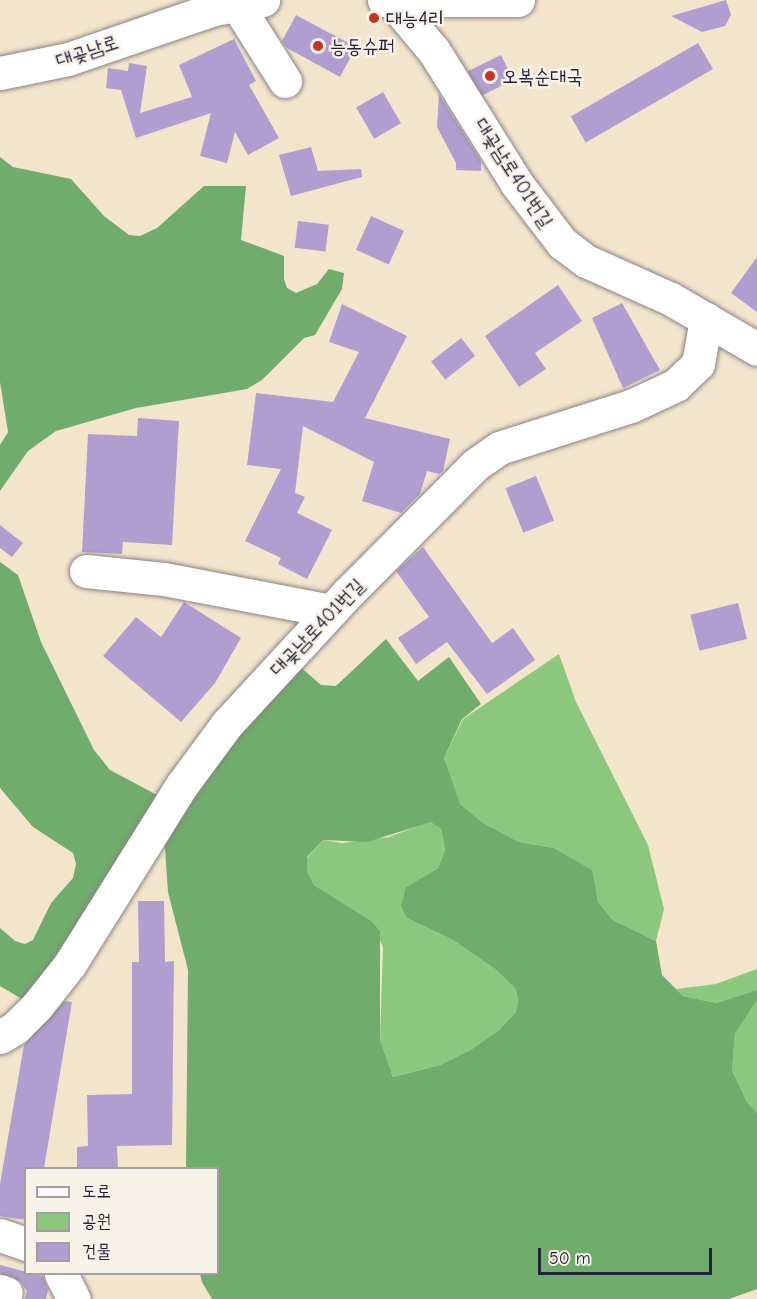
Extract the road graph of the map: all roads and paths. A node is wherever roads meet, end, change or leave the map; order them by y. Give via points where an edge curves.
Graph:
1 (384, 0) edge
2 (392, 0) edge
3 (518, 0) edge
4 (250, 2) edge
5 (165, 10) edge
6 (0, 73) edge
7 (285, 81) dead end
8 (706, 319) junction
9 (757, 349) edge
10 (86, 571) dead end
11 (331, 611) junction
12 (0, 1037) edge
13 (0, 1236) edge
14 (24, 1243) edge
15 (62, 1275) edge
16 (74, 1299) edge

1 - 2 street
2 - 3 street
2 - 8 street, 대곶남로401번길 via 434,51 517,184 561,243 586,261
4 - 5 street, 대곶남로
4 - 7 street, 대곶남로
5 - 6 street, 대곶남로 via 68,59
8 - 9 street, 대곶남로401번길
8 - 11 street, 대곶남로401번길 via 698,364 683,380 631,406 499,448 476,465
10 - 11 street via 164,579
11 - 12 street, 대곶남로401번길 via 226,724 182,785 70,964 37,1006
13 - 14 street
15 - 16 street

